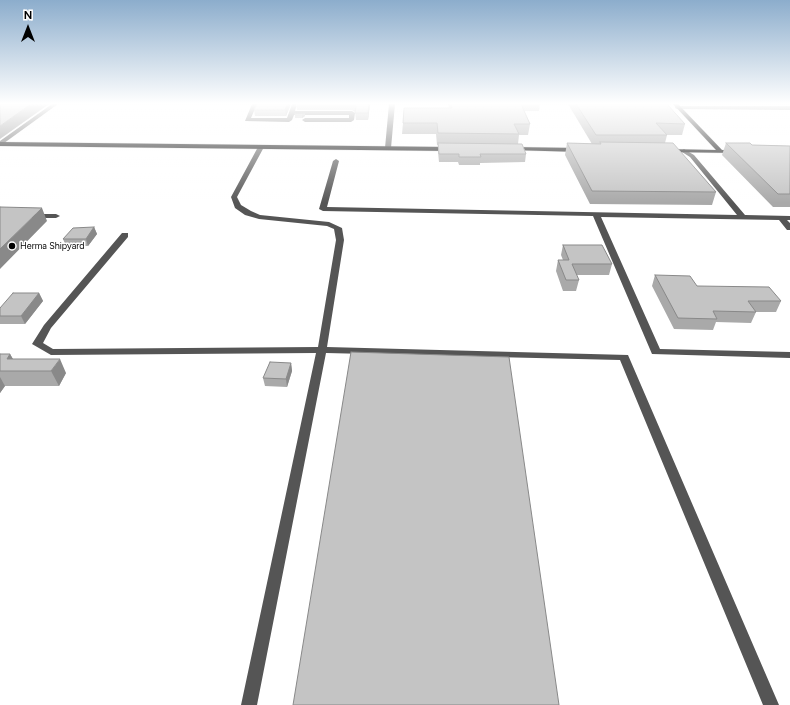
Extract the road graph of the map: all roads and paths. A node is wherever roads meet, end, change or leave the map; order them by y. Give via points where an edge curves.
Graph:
1 (10, 137) edge
2 (389, 137) edge
3 (706, 137) edge
4 (0, 144) edge
5 (261, 147) junction
6 (388, 148) junction
7 (458, 149) edge
8 (505, 149) edge
9 (590, 150) edge
10 (660, 150) edge
11 (684, 151) junction
12 (720, 151) junction
13 (743, 152) edge
14 (336, 161) dead end
15 (596, 214) junction
16 (24, 215) edge
17 (56, 216) dead end
18 (743, 217) junction
19 (780, 217) junction
20 (790, 218) edge
21 (790, 228) edge
22 (125, 235) dead end
23 (322, 350) junction
24 (790, 355) edge
25 (249, 705) edge
26 (771, 705) edge

1 - 4 lane
2 - 6 lane
3 - 12 main road
4 - 5 main road
5 - 6 main road
5 - 23 lane via 234,197 238,206 259,218 329,224 338,228 340,240
6 - 7 main road
8 - 9 main road
10 - 11 main road
11 - 12 main road
11 - 18 lane via 692,156
12 - 13 main road
14 - 15 lane via 324,209
15 - 18 lane
15 - 24 lane via 656,352
16 - 17 lane
18 - 19 lane
19 - 20 lane
19 - 21 lane
22 - 23 lane via 47,327 37,344 51,352
23 - 25 lane
23 - 26 lane via 624,357

